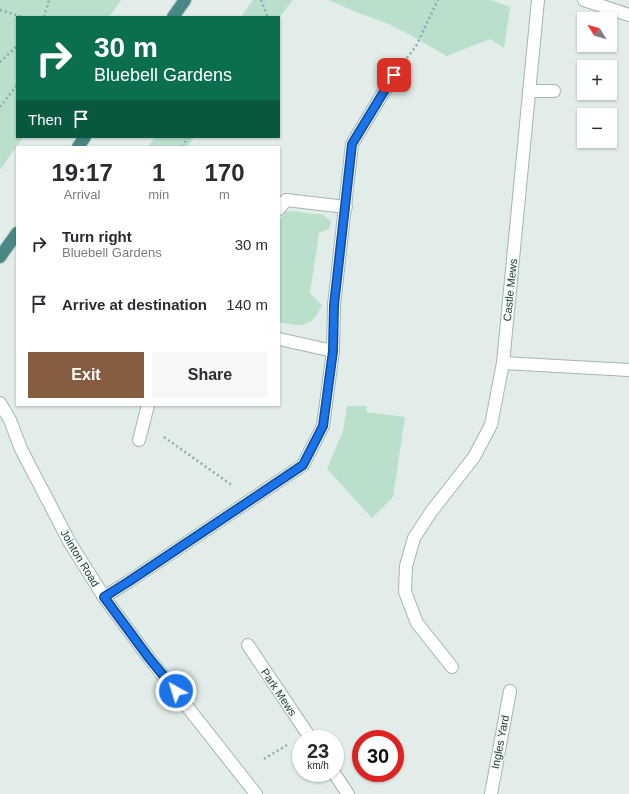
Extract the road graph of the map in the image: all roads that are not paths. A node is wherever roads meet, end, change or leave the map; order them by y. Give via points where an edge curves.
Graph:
1 (185, 0) edge
2 (538, 0) edge
3 (584, 0) edge
4 (629, 15) edge
5 (174, 16) edge
6 (394, 75) road end
7 (529, 91) junction
8 (554, 91) dead end
9 (346, 207) junction
10 (280, 208) edge
11 (16, 234) edge
12 (0, 257) edge
13 (280, 339) edge
14 (333, 351) junction
15 (503, 363) junction
16 (629, 370) edge
17 (0, 403) edge
18 (148, 406) edge
19 (139, 440) dead end
20 (104, 597) junction
21 (248, 645) dead end
22 (452, 668) dead end
23 (510, 691) dead end
24 (304, 730) edge
25 (340, 782) edge
26 (256, 794) edge
27 (348, 794) edge
28 (491, 794) edge

1 - 5 highway
2 - 7 street, Castle Mews
3 - 4 street
6 - 9 street via 352,144
7 - 8 street
7 - 15 street, Castle Mews
9 - 10 street via 286,200
9 - 14 street via 334,305
11 - 12 highway
13 - 14 street
14 - 20 street via 323,426 303,465
15 - 16 street
15 - 22 street, Castle Mews via 491,425 474,457 414,538 406,566 406,592 417,623
17 - 20 street, Jointon Road via 70,543
18 - 19 street
20 - 26 street, Jointon Road
21 - 24 street, Park Mews
23 - 28 street, Ingles Yard
25 - 27 street

